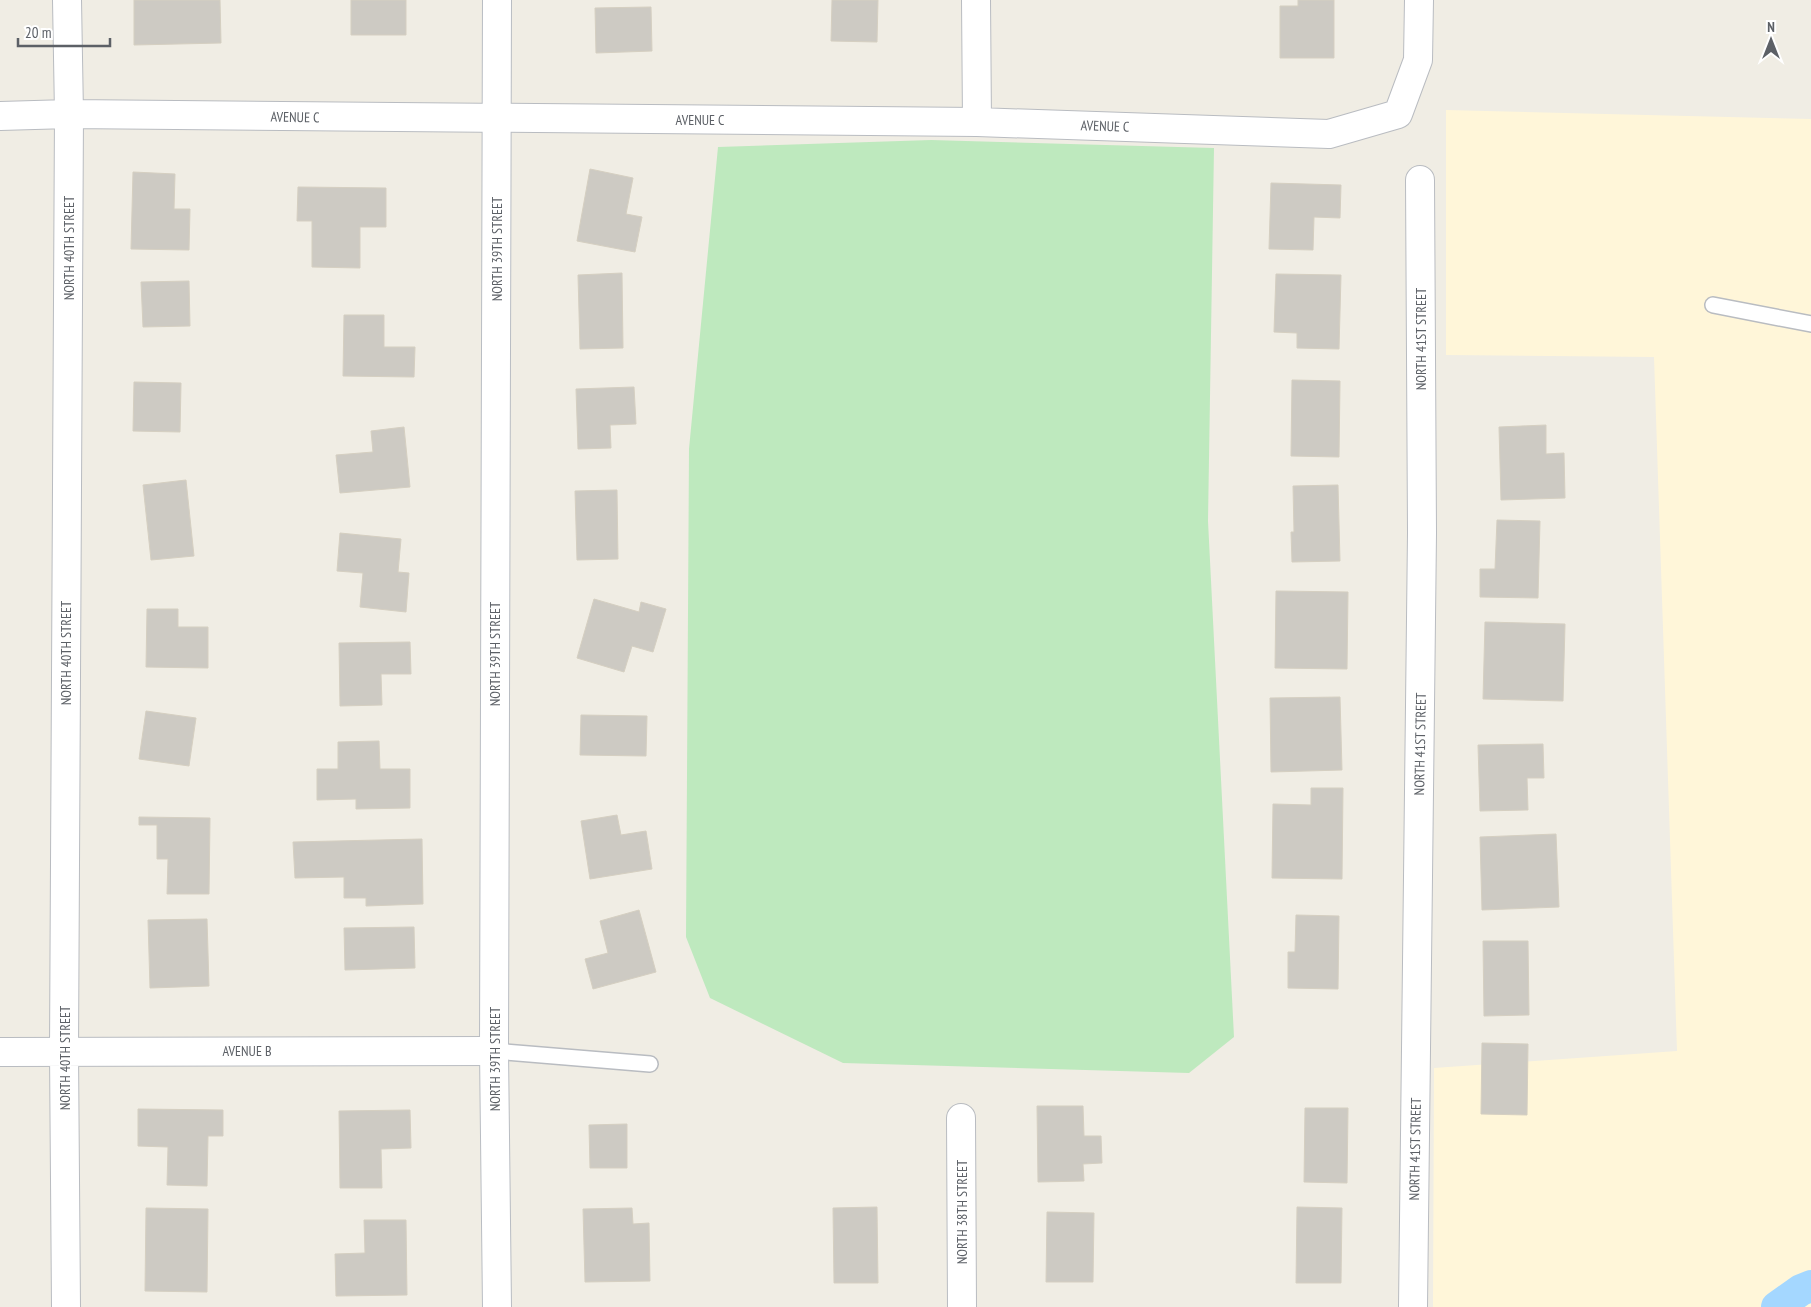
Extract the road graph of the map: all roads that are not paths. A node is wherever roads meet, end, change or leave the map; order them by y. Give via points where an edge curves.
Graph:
1 (67, 0) edge
2 (497, 0) edge
3 (976, 0) edge
4 (1419, 0) edge
5 (69, 114) junction
6 (0, 116) edge
7 (497, 119) junction
8 (977, 122) junction
9 (1420, 180) dead end
10 (1713, 305) dead end
11 (1811, 324) edge
12 (494, 1050) junction
13 (0, 1052) edge
14 (64, 1052) junction
15 (650, 1064) dead end
16 (961, 1118) dead end
17 (66, 1307) edge
18 (497, 1307) edge
19 (962, 1307) edge
20 (1413, 1307) edge

1 - 5 street, NORTH 40TH STREET
2 - 7 street, NORTH 39TH STREET
3 - 8 street
4 - 8 street, AVENUE C via 1418,60 1398,114 1329,134
5 - 6 street, AVENUE C
5 - 7 street, AVENUE C
5 - 14 street, NORTH 40TH STREET
7 - 8 street, AVENUE C
7 - 12 street, NORTH 39TH STREET
9 - 20 street, NORTH 41ST STREET via 1422,533
10 - 11 lane
12 - 14 street, AVENUE B
12 - 15 lane
12 - 18 street, NORTH 39TH STREET
13 - 14 street, AVENUE B
14 - 17 street, NORTH 40TH STREET
16 - 19 street, NORTH 38TH STREET

